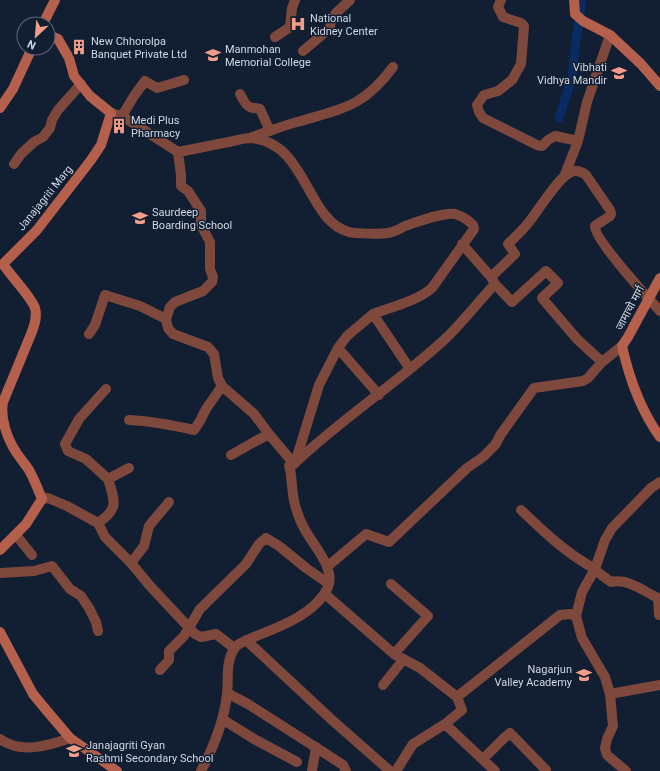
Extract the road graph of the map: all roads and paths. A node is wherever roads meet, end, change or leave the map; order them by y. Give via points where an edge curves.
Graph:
1 (55, 0) edge
2 (296, 0) edge
3 (350, 0) edge
4 (501, 0) edge
5 (574, 0) edge
6 (47, 16) edge
7 (610, 35) junction
8 (275, 37) dead end
9 (56, 38) edge
10 (303, 51) dead end
11 (28, 56) edge
12 (393, 67) dead end
13 (184, 80) dead end
14 (81, 84) junction
15 (660, 86) edge
16 (240, 94) dead end
17 (0, 108) edge
18 (111, 113) junction
19 (122, 116) junction
20 (270, 131) junction
21 (248, 138) junction
22 (578, 141) junction
23 (178, 152) junction
24 (14, 164) dead end
25 (564, 177) junction
26 (462, 244) junction
27 (660, 278) edge
28 (493, 280) junction
29 (648, 299) junction
30 (660, 311) edge
31 (373, 314) junction
32 (166, 319) junction
33 (90, 334) dead end
34 (622, 346) junction
35 (338, 348) junction
36 (602, 362) junction
37 (410, 369) junction
38 (222, 386) junction
39 (106, 389) dead end
40 (379, 395) junction
41 (129, 420) dead end
42 (269, 434) junction
43 (660, 437) edge
44 (231, 455) dead end
45 (294, 464) junction
46 (129, 468) dead end
47 (108, 479) junction
48 (660, 482) edge
49 (42, 499) junction
50 (169, 502) dead end
51 (521, 510) dead end
52 (98, 523) junction
53 (16, 535) junction
54 (0, 550) edge
55 (32, 555) dead end
56 (131, 563) junction
57 (328, 566) junction
58 (595, 570) junction
59 (0, 573) edge
60 (391, 584) dead end
61 (327, 589) junction
62 (659, 615) edge
63 (576, 616) junction
64 (189, 628) junction
65 (98, 631) dead end
66 (0, 632) edge
67 (246, 640) junction
68 (234, 648) junction
69 (399, 657) junction
70 (160, 670) dead end
71 (383, 685) dead end
72 (660, 685) edge
73 (227, 693) junction
74 (610, 694) junction
75 (458, 697) junction
76 (222, 718) junction
77 (445, 724) junction
78 (70, 738) junction
79 (0, 739) edge
80 (316, 747) junction
81 (483, 759) junction
82 (297, 762) dead end
83 (401, 769) edge
84 (546, 770) dead end
85 (117, 771) edge
86 (201, 771) edge
87 (312, 771) edge
88 (346, 771) edge
89 (390, 771) edge
90 (495, 771) edge
91 (626, 771) edge

1 - 6 street
2 - 8 street via 292,8 290,27
3 - 10 street via 337,12 330,28
4 - 22 street via 498,7 503,17 524,26 521,64 512,80 498,91 484,95 477,105 479,112 484,118 537,145 542,146 555,136
5 - 7 street via 575,14
7 - 15 street
7 - 22 street
9 - 14 street via 69,58 74,76
11 - 17 street via 13,89
12 - 20 street via 379,85 353,104
13 - 19 street via 157,88 145,82
14 - 18 street via 90,96
14 - 24 street via 58,110 43,137 21,154
16 - 20 street via 250,107 260,109
18 - 19 street
18 - 49 street, Janajagriti Marg via 101,144 91,160 37,230 3,264 30,299 35,308 35,315 30,339 3,402 2,418 15,452 29,470
19 - 23 street
20 - 21 street
21 - 23 street
21 - 26 street via 261,140 285,154 332,224 349,232 390,233 419,221 454,214 473,225 474,229
22 - 25 street
23 - 32 street via 181,186 202,210 201,225 210,242 210,269 213,277 212,282 203,291 175,302 170,307
25 - 28 street via 530,221 508,244 515,254
25 - 29 street via 572,172 580,171 586,174 611,214 594,229 601,242
26 - 28 street
26 - 31 street via 426,293
27 - 29 street, जामाचो मार्ग
28 - 36 street via 512,302 546,271 558,283 542,298 576,339
28 - 37 street via 445,339
29 - 30 street
29 - 34 street, जामाचो मार्ग
31 - 35 street via 347,336
31 - 37 street
32 - 33 street via 140,306 105,295
32 - 38 street via 173,334 208,347 214,354
34 - 36 street
34 - 43 street, जामाचो मार्ग via 642,407
35 - 40 street
35 - 45 street via 319,385
36 - 57 street via 583,381 534,388 495,445 389,542 366,534
37 - 40 street
38 - 41 street via 194,430
38 - 42 street via 254,414
39 - 47 street via 79,419 65,444 68,451 86,459
40 - 45 street via 316,443
42 - 44 street
42 - 45 street
45 - 57 street via 288,466 294,504 303,527
46 - 47 street
47 - 52 street via 114,500 113,509
48 - 58 street via 612,528
49 - 52 street via 48,498 68,506
49 - 53 street
50 - 56 street via 149,526 144,546
51 - 58 street via 576,558
52 - 56 street via 105,537
53 - 54 street
53 - 55 street
56 - 64 street
57 - 61 street
58 - 62 street via 612,582 628,582 658,598
58 - 63 street via 582,592
59 - 65 street via 34,571 52,566 70,589 81,596 96,622
60 - 69 street via 428,616
61 - 64 street via 306,568 266,538 246,564 200,608
61 - 67 street via 315,604 292,621
61 - 69 street
63 - 74 street via 582,638 605,677
63 - 75 street via 560,616
64 - 68 street via 201,637 216,634
64 - 70 street via 169,651 169,660
66 - 78 street via 33,694
67 - 68 street
67 - 89 street
68 - 73 street via 227,672
69 - 71 street
69 - 75 street via 420,668
72 - 74 street
73 - 76 street
73 - 80 street
74 - 91 street via 613,726 607,739 606,755
75 - 77 street via 462,710
76 - 82 street
76 - 86 street via 220,730
77 - 81 street
77 - 83 street via 413,744
78 - 79 street via 41,746 21,748
78 - 85 street
80 - 87 street
80 - 88 street via 343,766
81 - 84 street via 510,734
81 - 90 street

